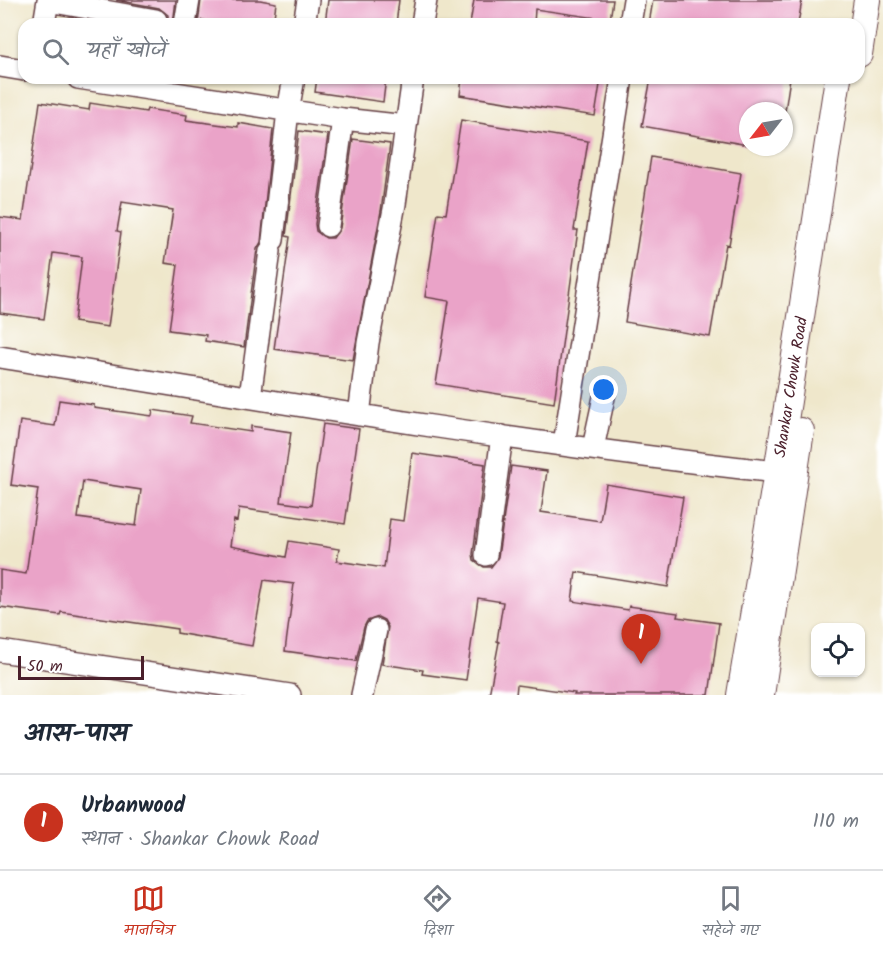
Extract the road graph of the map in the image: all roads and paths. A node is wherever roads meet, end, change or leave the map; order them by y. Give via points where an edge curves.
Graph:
1 (48, 0) edge
2 (189, 0) edge
3 (308, 0) edge
4 (426, 0) edge
5 (634, 0) edge
6 (850, 0) edge
7 (867, 0) edge
8 (45, 18) edge
9 (145, 18) edge
10 (186, 18) edge
11 (305, 18) edge
12 (423, 18) edge
13 (631, 18) edge
14 (847, 18) edge
15 (864, 18) edge
16 (0, 66) edge
17 (18, 69) edge
18 (293, 84) edge
19 (412, 84) edge
20 (620, 84) edge
21 (837, 84) edge
22 (854, 84) edge
23 (174, 85) edge
24 (288, 111) junction
25 (343, 119) junction
26 (406, 126) junction
27 (328, 226) dead end
28 (0, 357) edge
29 (606, 388) dead end
30 (250, 398) junction
31 (359, 415) junction
32 (502, 436) junction
33 (564, 444) junction
34 (593, 448) junction
35 (777, 472) junction
36 (486, 555) dead end
37 (376, 630) dead end
38 (0, 651) edge
39 (172, 677) junction
40 (184, 695) edge
41 (290, 695) edge
42 (362, 695) edge
43 (740, 695) edge
44 (761, 695) edge

1 - 8 street
1 - 9 street
2 - 10 street
3 - 11 street
4 - 12 street
5 - 13 street
6 - 14 main road
7 - 15 main road
16 - 17 street
18 - 24 street
19 - 26 street
20 - 33 street
21 - 35 main road, Shankar Chowk Road
22 - 44 main road, Shankar Chowk Road
23 - 24 street
24 - 25 street
24 - 30 street
25 - 26 street
25 - 27 street
26 - 31 street
28 - 30 street
29 - 34 street
30 - 31 street
31 - 32 street
32 - 33 street
32 - 36 street
33 - 34 street
34 - 35 street
35 - 43 main road, Shankar Chowk Road
37 - 42 street
38 - 39 street
39 - 40 street
39 - 41 street

